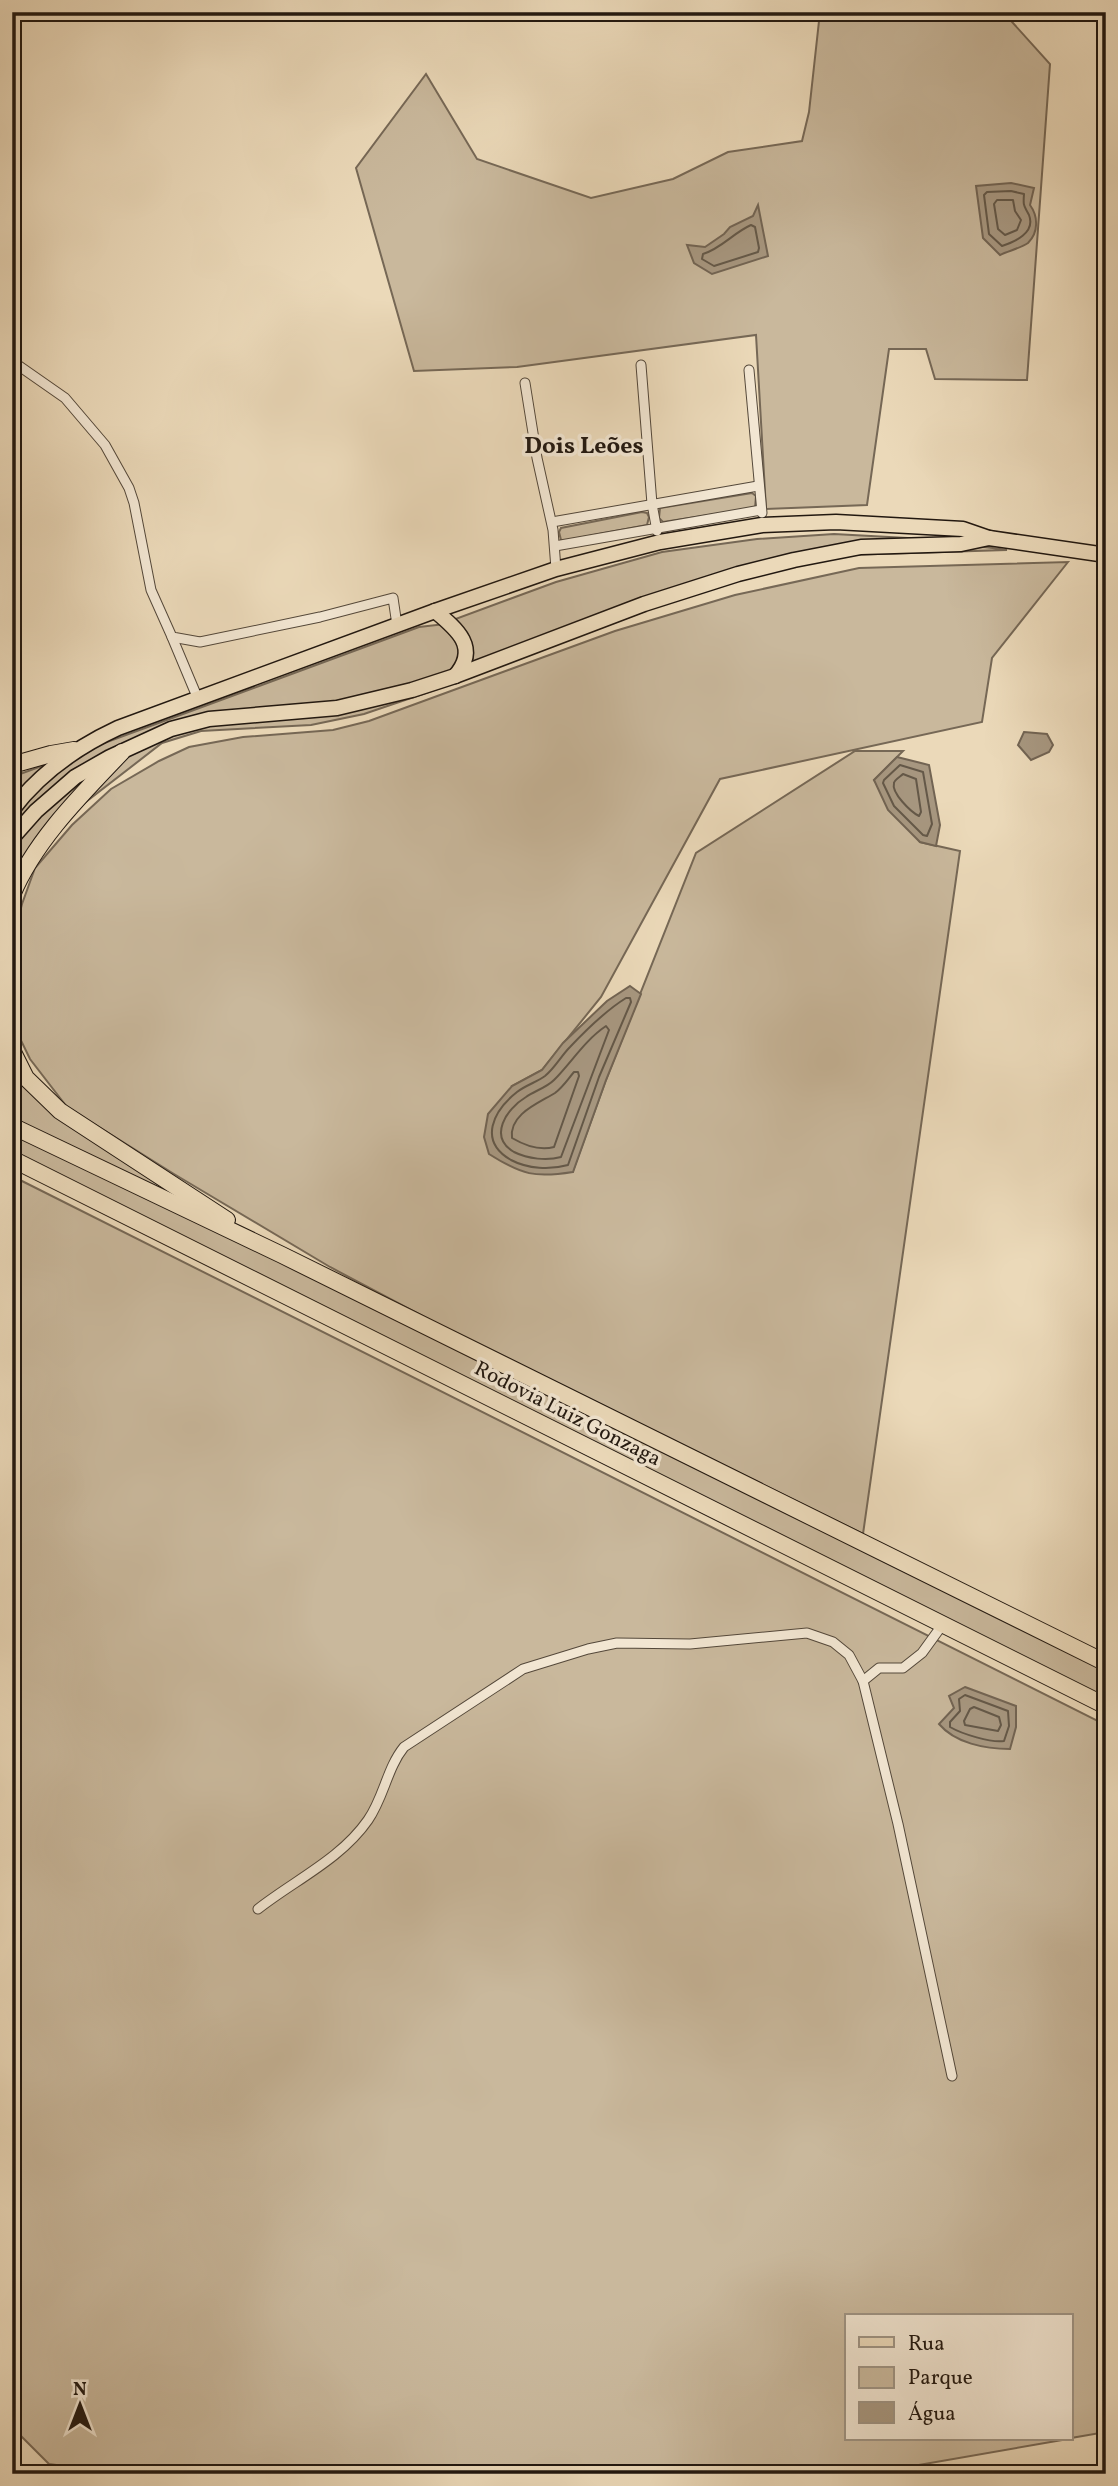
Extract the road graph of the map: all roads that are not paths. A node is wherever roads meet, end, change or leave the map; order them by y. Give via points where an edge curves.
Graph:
1 (12, 361) edge
2 (641, 365) dead end
3 (748, 370) dead end
4 (525, 383) dead end
5 (758, 486) junction
6 (652, 504) junction
7 (762, 518) junction
8 (552, 522) junction
9 (656, 527) junction
10 (989, 538) junction
11 (660, 542) junction
12 (555, 546) junction
13 (1106, 555) edge
14 (556, 569) junction
15 (435, 611) junction
16 (397, 625) junction
17 (172, 636) junction
18 (455, 677) junction
19 (198, 699) junction
20 (74, 750) junction
21 (122, 752) junction
22 (12, 765) edge
23 (12, 810) edge
24 (12, 838) edge
25 (12, 895) edge
26 (12, 1050) edge
27 (12, 1126) edge
28 (12, 1159) edge
29 (282, 1255) junction
30 (943, 1624) junction
31 (1106, 1663) edge
32 (863, 1681) junction
33 (1106, 1706) edge
34 (258, 1909) dead end
35 (952, 2076) dead end

1 - 17 street via 75,407 105,445 129,488 151,590
2 - 6 street
3 - 5 street
4 - 8 street
5 - 6 street
5 - 7 street
6 - 8 street
6 - 9 street
7 - 9 street
7 - 10 main road via 963,529
7 - 11 main road
8 - 12 street
9 - 11 street
9 - 12 street
10 - 13 main road
10 - 18 main road via 961,544 851,549 738,574 644,604
11 - 14 main road
12 - 14 street
14 - 15 main road
15 - 16 main road
15 - 18 main road via 456,628 464,643 465,659
16 - 17 street via 393,598 200,642
16 - 19 main road
17 - 19 street
18 - 21 main road via 337,708 209,719 171,729
19 - 20 main road
20 - 22 highway
20 - 23 main road
21 - 24 main road via 75,777
21 - 25 highway via 50,835
26 - 29 highway via 26,1077 61,1111
27 - 29 highway, Rodovia Luiz Gonzaga
28 - 30 highway, Rodovia Luiz Gonzaga
29 - 31 highway, Rodovia Luiz Gonzaga
30 - 32 street via 922,1653 902,1668 879,1668
30 - 33 highway, Rodovia Luiz Gonzaga
32 - 34 street via 849,1655 822,1636 807,1633 690,1644 617,1643 532,1665 411,1740 398,1754 379,1802 356,1837
32 - 35 street

